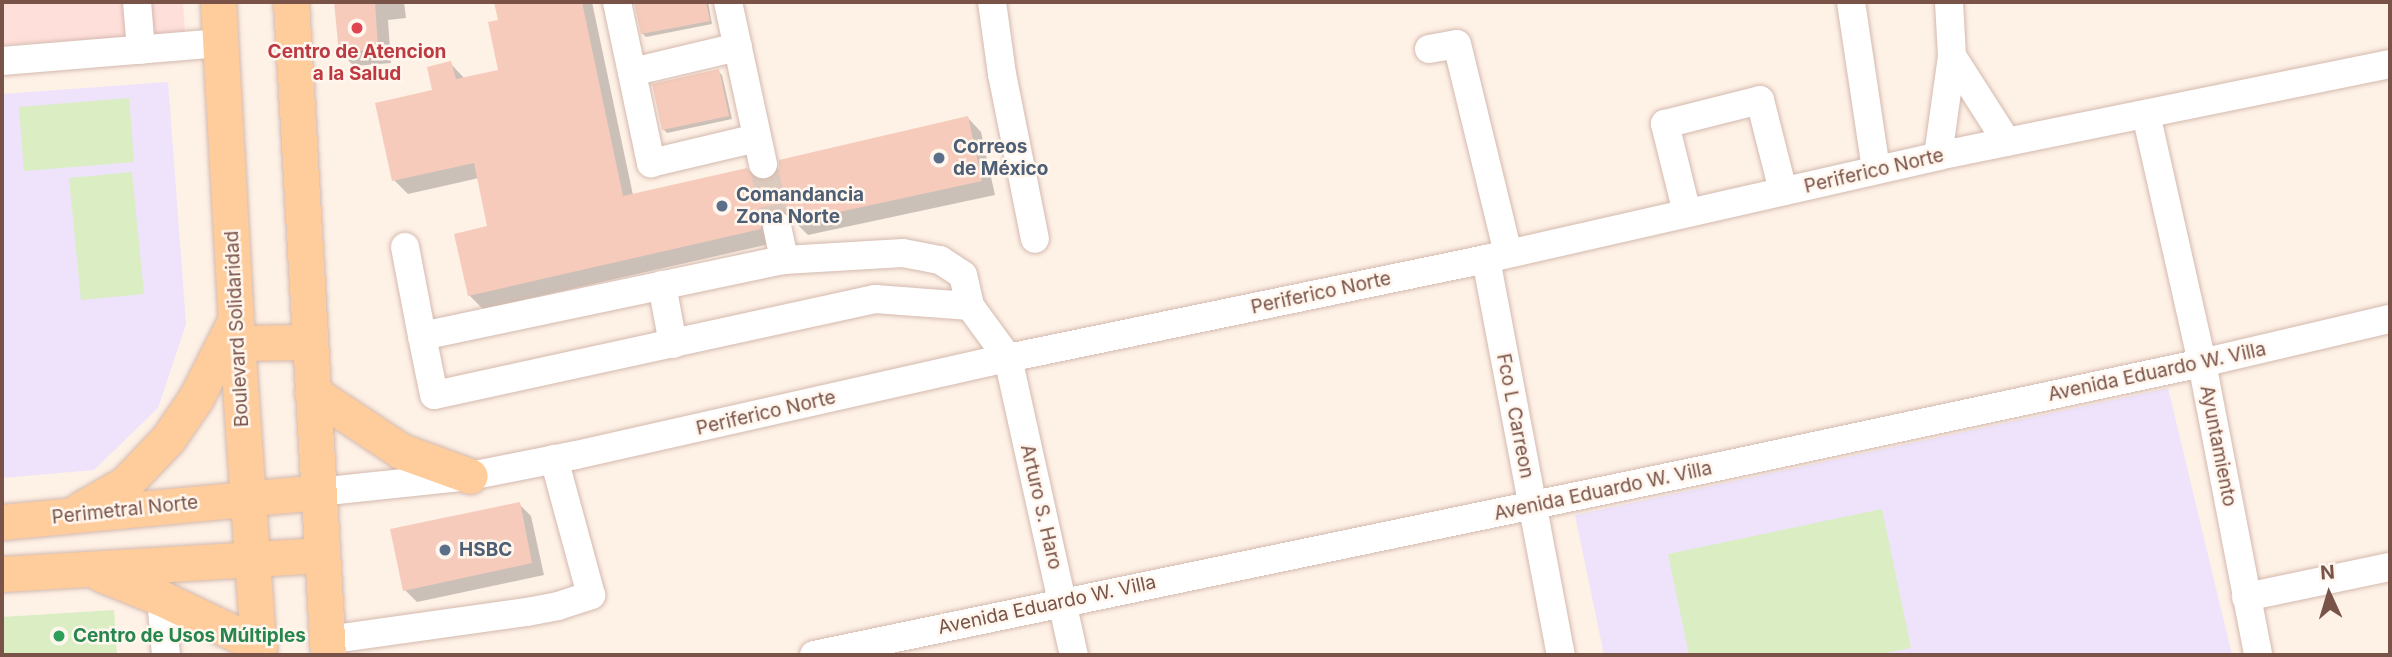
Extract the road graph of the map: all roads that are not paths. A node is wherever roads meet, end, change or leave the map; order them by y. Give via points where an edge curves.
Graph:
1 (137, 2) edge
2 (218, 2) edge
3 (291, 2) edge
4 (617, 2) edge
5 (728, 2) edge
6 (992, 2) edge
7 (1851, 2) edge
8 (1949, 2) edge
9 (220, 43) junction
10 (738, 47) junction
11 (1429, 49) dead end
12 (141, 50) junction
13 (1952, 56) junction
14 (2, 61) edge
15 (2390, 64) edge
16 (632, 72) junction
17 (2147, 114) junction
18 (2007, 142) junction
19 (1938, 156) junction
20 (1876, 169) junction
21 (1783, 191) junction
22 (1687, 213) junction
23 (777, 226) tunnel mouth
24 (1035, 239) dead end
25 (405, 247) dead end
26 (1497, 256) junction
27 (785, 260) junction
28 (662, 285) junction
29 (970, 306) junction
30 (2390, 320) edge
31 (236, 330) junction
32 (422, 336) junction
33 (309, 342) junction
34 (673, 344) junction
35 (1008, 358) junction
36 (2202, 363) junction
37 (312, 392) junction
38 (554, 459) junction
39 (470, 476) junction
40 (318, 492) junction
41 (247, 496) junction
42 (1532, 506) junction
43 (68, 517) junction
44 (2, 522) edge
45 (321, 555) junction
46 (252, 559) junction
47 (2390, 567) edge
48 (92, 570) junction
49 (2, 574) edge
50 (2246, 597) junction
51 (161, 598) junction
52 (1063, 601) junction
53 (328, 648) edge
54 (259, 650) edge
55 (166, 655) edge
56 (814, 655) edge
57 (1074, 655) edge
58 (1561, 655) edge
59 (2258, 655) edge

1 - 12 street
2 - 9 main road, Boulevard Solidaridad
3 - 33 main road
4 - 16 street
5 - 10 street
6 - 24 street
7 - 20 street
8 - 13 street
9 - 12 street
9 - 31 main road, Boulevard Solidaridad
10 - 16 street
10 - 16 street via 760,151 651,163
11 - 26 street, Fco L Carreon via 1457,44
12 - 14 street
13 - 18 street
13 - 19 street
15 - 17 street, Periferico Norte
17 - 18 street, Periferico Norte
17 - 36 street, Ayuntamiento
18 - 19 street, Periferico Norte
19 - 20 street, Periferico Norte
20 - 21 street, Periferico Norte
21 - 22 street, Periferico Norte
21 - 22 street via 1760,100 1665,124
22 - 26 street, Periferico Norte
23 - 27 street
25 - 32 street
26 - 35 street, Periferico Norte
26 - 42 street, Fco L Carreon
27 - 28 street
27 - 29 street via 903,253 940,260 963,275
28 - 32 street
28 - 34 street
29 - 34 street via 875,299
29 - 35 street
30 - 36 street, Avenida Eduardo W. Villa
31 - 33 main road
31 - 41 main road, Boulevard Solidaridad
31 - 43 main road via 168,439 125,484
32 - 34 street via 434,395
33 - 37 main road
35 - 38 street, Periferico Norte
35 - 52 street, Arturo S. Haro
36 - 42 street, Avenida Eduardo W. Villa
36 - 50 street, Ayuntamiento
37 - 39 main road via 401,451
37 - 40 main road
38 - 39 street, Periferico Norte
38 - 53 street via 591,595 558,606
39 - 40 street, Periferico Norte
40 - 41 main road, Periferico Norte
40 - 45 main road
41 - 43 main road, Perimetral Norte
41 - 46 main road, Boulevard Solidaridad
42 - 52 street, Avenida Eduardo W. Villa
42 - 58 street, Fco L Carreon
43 - 44 main road, Perimetral Norte
45 - 46 main road
45 - 53 main road
46 - 48 main road
46 - 54 main road, Boulevard Solidaridad
47 - 50 street
48 - 49 main road
48 - 51 main road
50 - 59 street, Ayuntamiento
51 - 54 main road
51 - 55 street
52 - 56 street, Avenida Eduardo W. Villa
52 - 57 street, Arturo S. Haro

